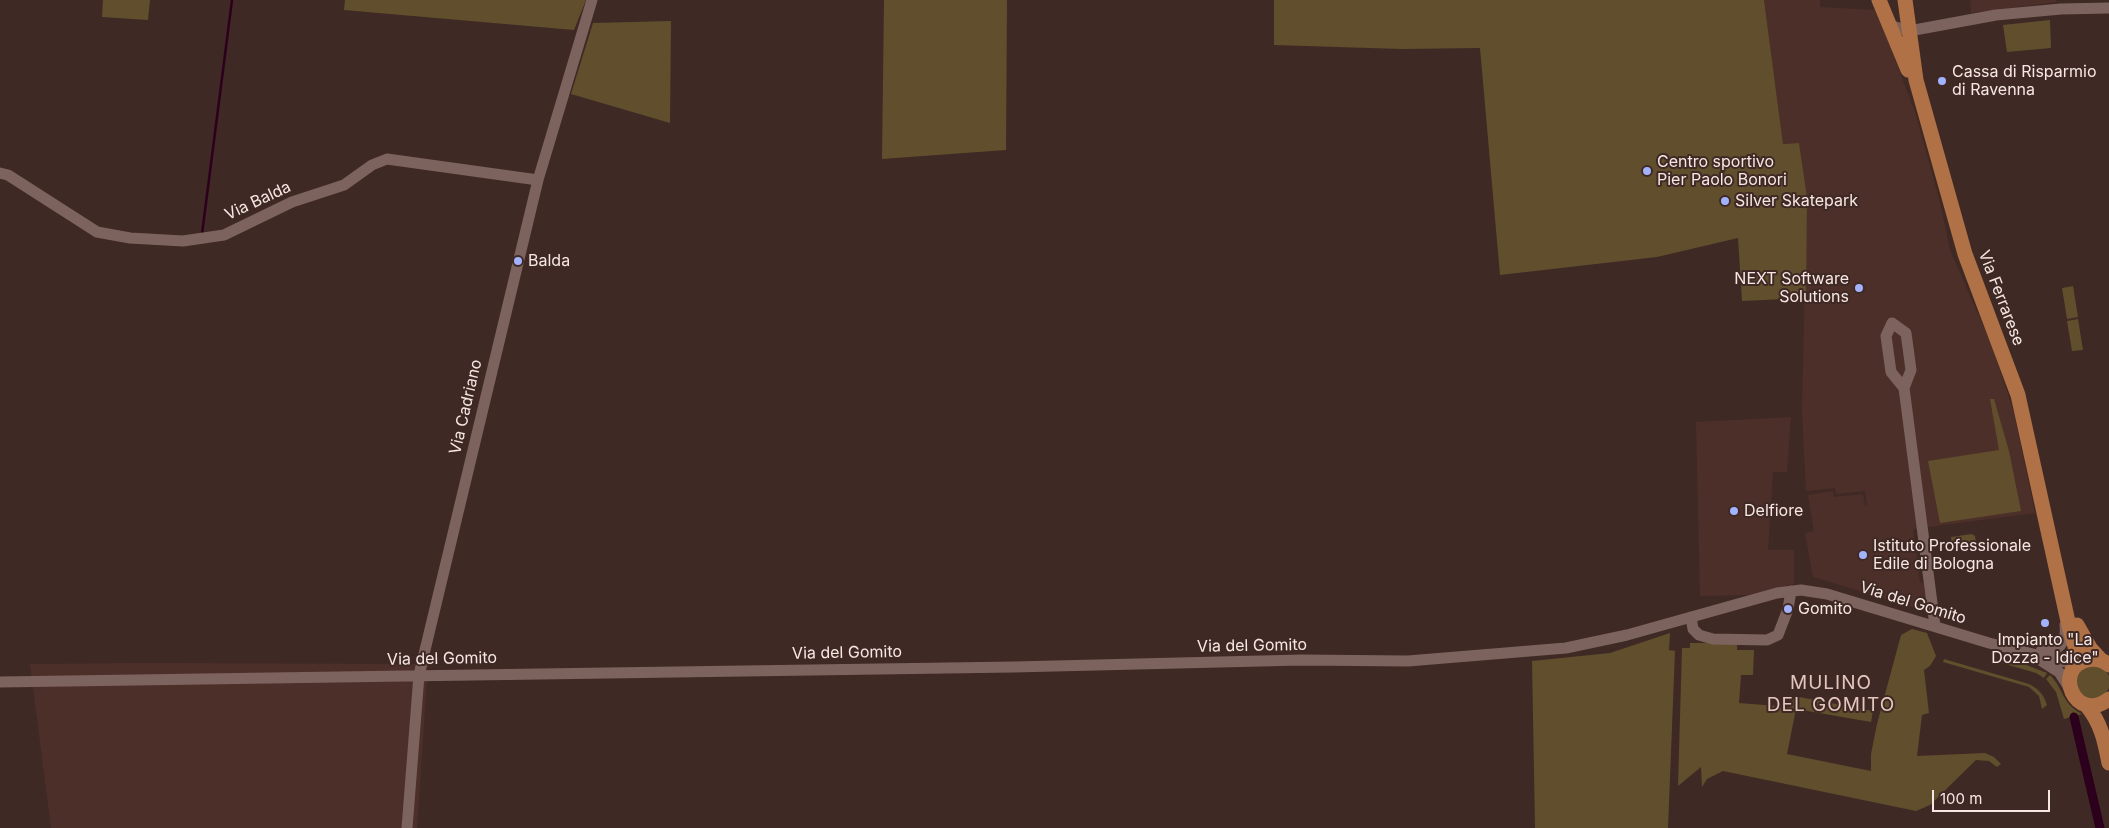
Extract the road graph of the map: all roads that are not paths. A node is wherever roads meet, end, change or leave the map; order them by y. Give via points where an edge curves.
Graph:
1 (592, 0) edge
2 (1879, 0) edge
3 (1905, 0) edge
4 (2109, 8) edge
5 (1889, 25) junction
6 (1909, 31) junction
7 (1926, 116) junction
8 (0, 173) edge
9 (538, 180) junction
10 (1904, 388) junction
11 (1791, 591) junction
12 (2066, 609) junction
13 (1691, 617) junction
14 (1935, 626) junction
15 (2024, 652) junction
16 (2105, 663) edge
17 (2078, 664) junction
18 (419, 676) junction
19 (0, 682) edge
20 (2071, 690) junction
21 (2109, 700) edge
22 (2086, 705) junction
23 (2105, 741) junction
24 (2109, 763) edge
25 (407, 828) edge

1 - 9 street, Via Cadriano
2 - 5 main road
3 - 6 main road, Via Ferrarese
4 - 6 street via 1996,15
5 - 6 street
5 - 7 main road
6 - 7 main road, Via Ferrarese via 1916,80
7 - 12 main road, Via Ferrarese via 1965,254 2018,395
8 - 9 street, Via Balda via 97,232 183,241 224,235 292,202 344,185 372,165 387,159
9 - 18 street, Via Cadriano
10 - 10 street via 1911,370 1906,332 1892,324 1886,336 1891,372
10 - 14 street
11 - 13 street, Via del Gomito
11 - 13 street via 1778,635 1766,640 1713,639 1699,635 1693,628
11 - 14 street, Via del Gomito via 1827,594
12 - 15 street, Via Ferrarese via 2066,634 2062,645 2050,652
12 - 16 main road, Via Ferrarese via 2090,648
12 - 17 main road, Via Ferrarese
13 - 18 street, Via del Gomito via 1566,648 1408,661 1302,660
14 - 15 street, Via del Gomito
15 - 17 street, Via del Gomito
15 - 20 street, Via del Gomito via 2054,668
16 - 17 main road via 2090,659
17 - 20 main road via 2070,677
18 - 19 street, Via del Gomito
18 - 25 street, Via Cadriano
20 - 22 main road via 2078,701
21 - 22 main road via 2096,706
21 - 23 main road
22 - 23 main road via 2097,718
23 - 24 main road

